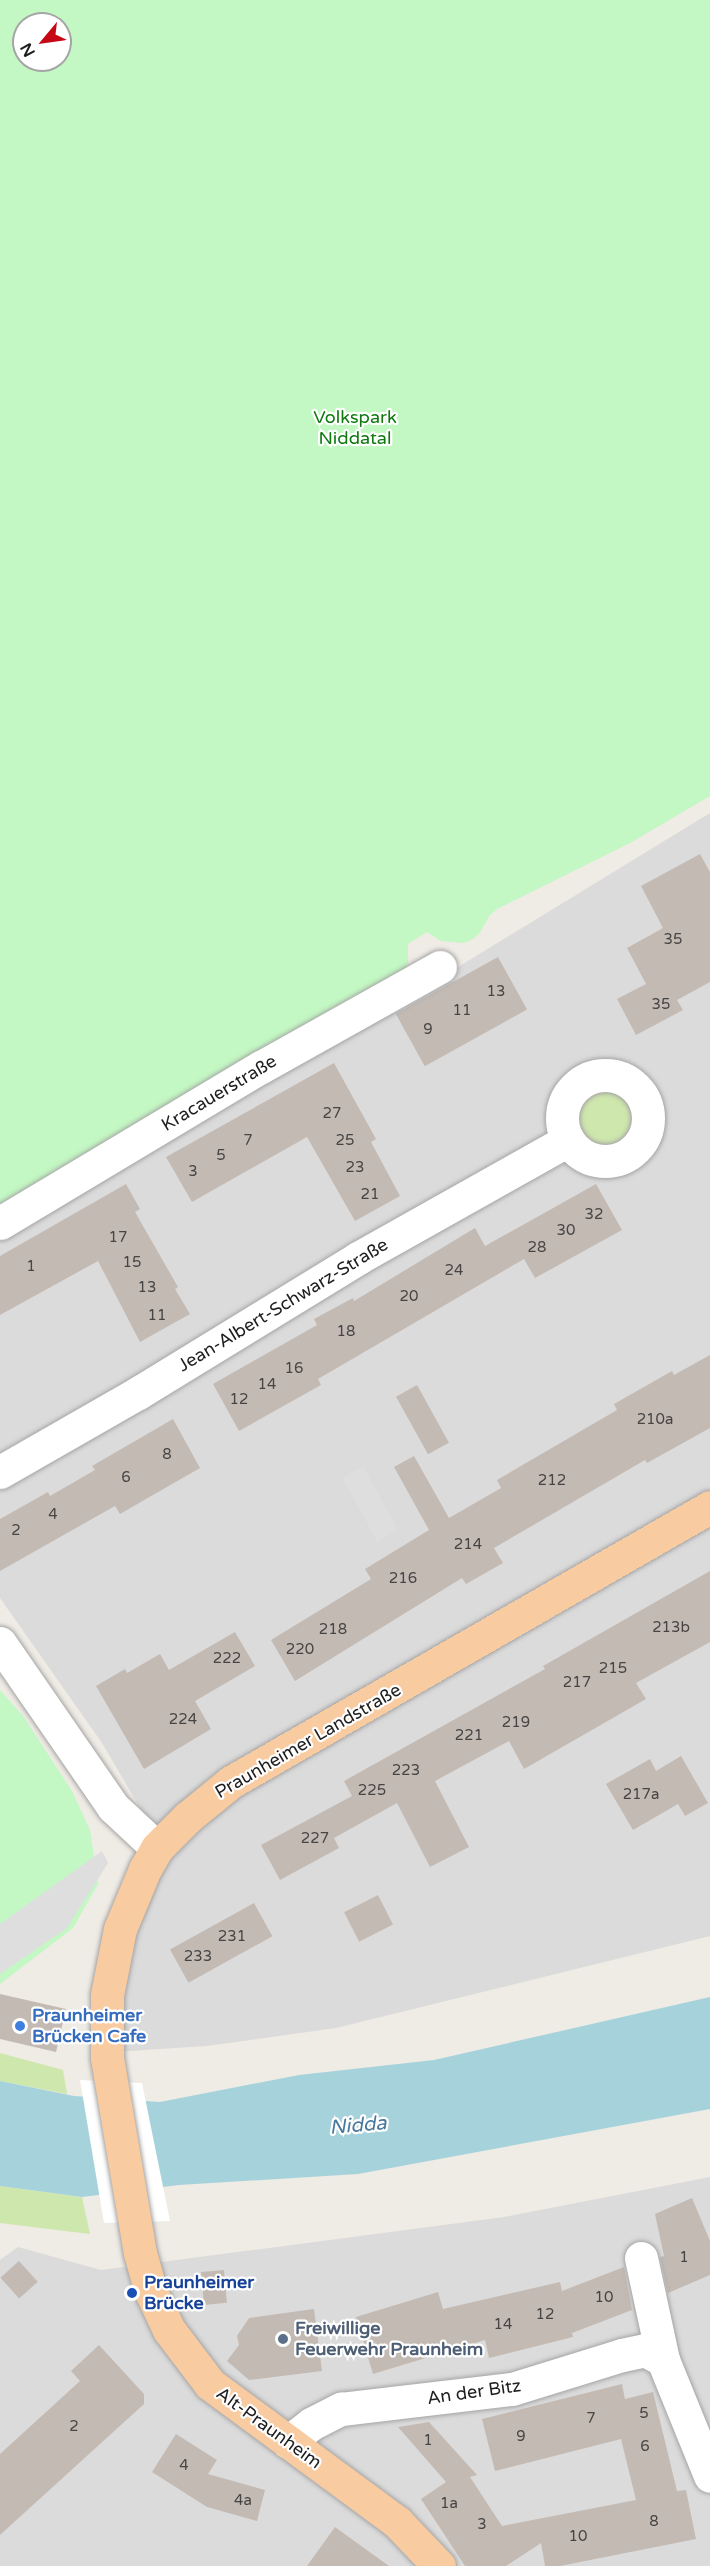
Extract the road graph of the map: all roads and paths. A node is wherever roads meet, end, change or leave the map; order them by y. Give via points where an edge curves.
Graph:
1 (440, 967) dead end
2 (568, 1140) dead end
3 (0, 1223) edge
4 (0, 1472) edge
5 (710, 1507) edge
6 (0, 1643) edge
7 (157, 1848) junction
8 (135, 2223) joint
9 (641, 2258) dead end
10 (663, 2360) junction
11 (700, 2416) edge
12 (288, 2442) junction
13 (710, 2476) edge
14 (439, 2566) edge

1 - 3 street, Kracauerstraße via 261,1067
2 - 4 street, Jean-Albert-Schwarz-Straße via 358,1258
5 - 7 main road, Praunheimer Landstraße via 231,1782
6 - 7 street via 113,1808
7 - 8 main road, Praunheimer Landstraße via 120,1929 107,1995 106,2058
8 - 12 main road, Alt-Praunheim via 151,2292 175,2339 210,2384
9 - 10 street
10 - 11 street
10 - 12 street, An der Bitz via 645,2350 512,2389 341,2409 311,2424
11 - 13 street
12 - 14 main road, Alt-Praunheim via 397,2522

